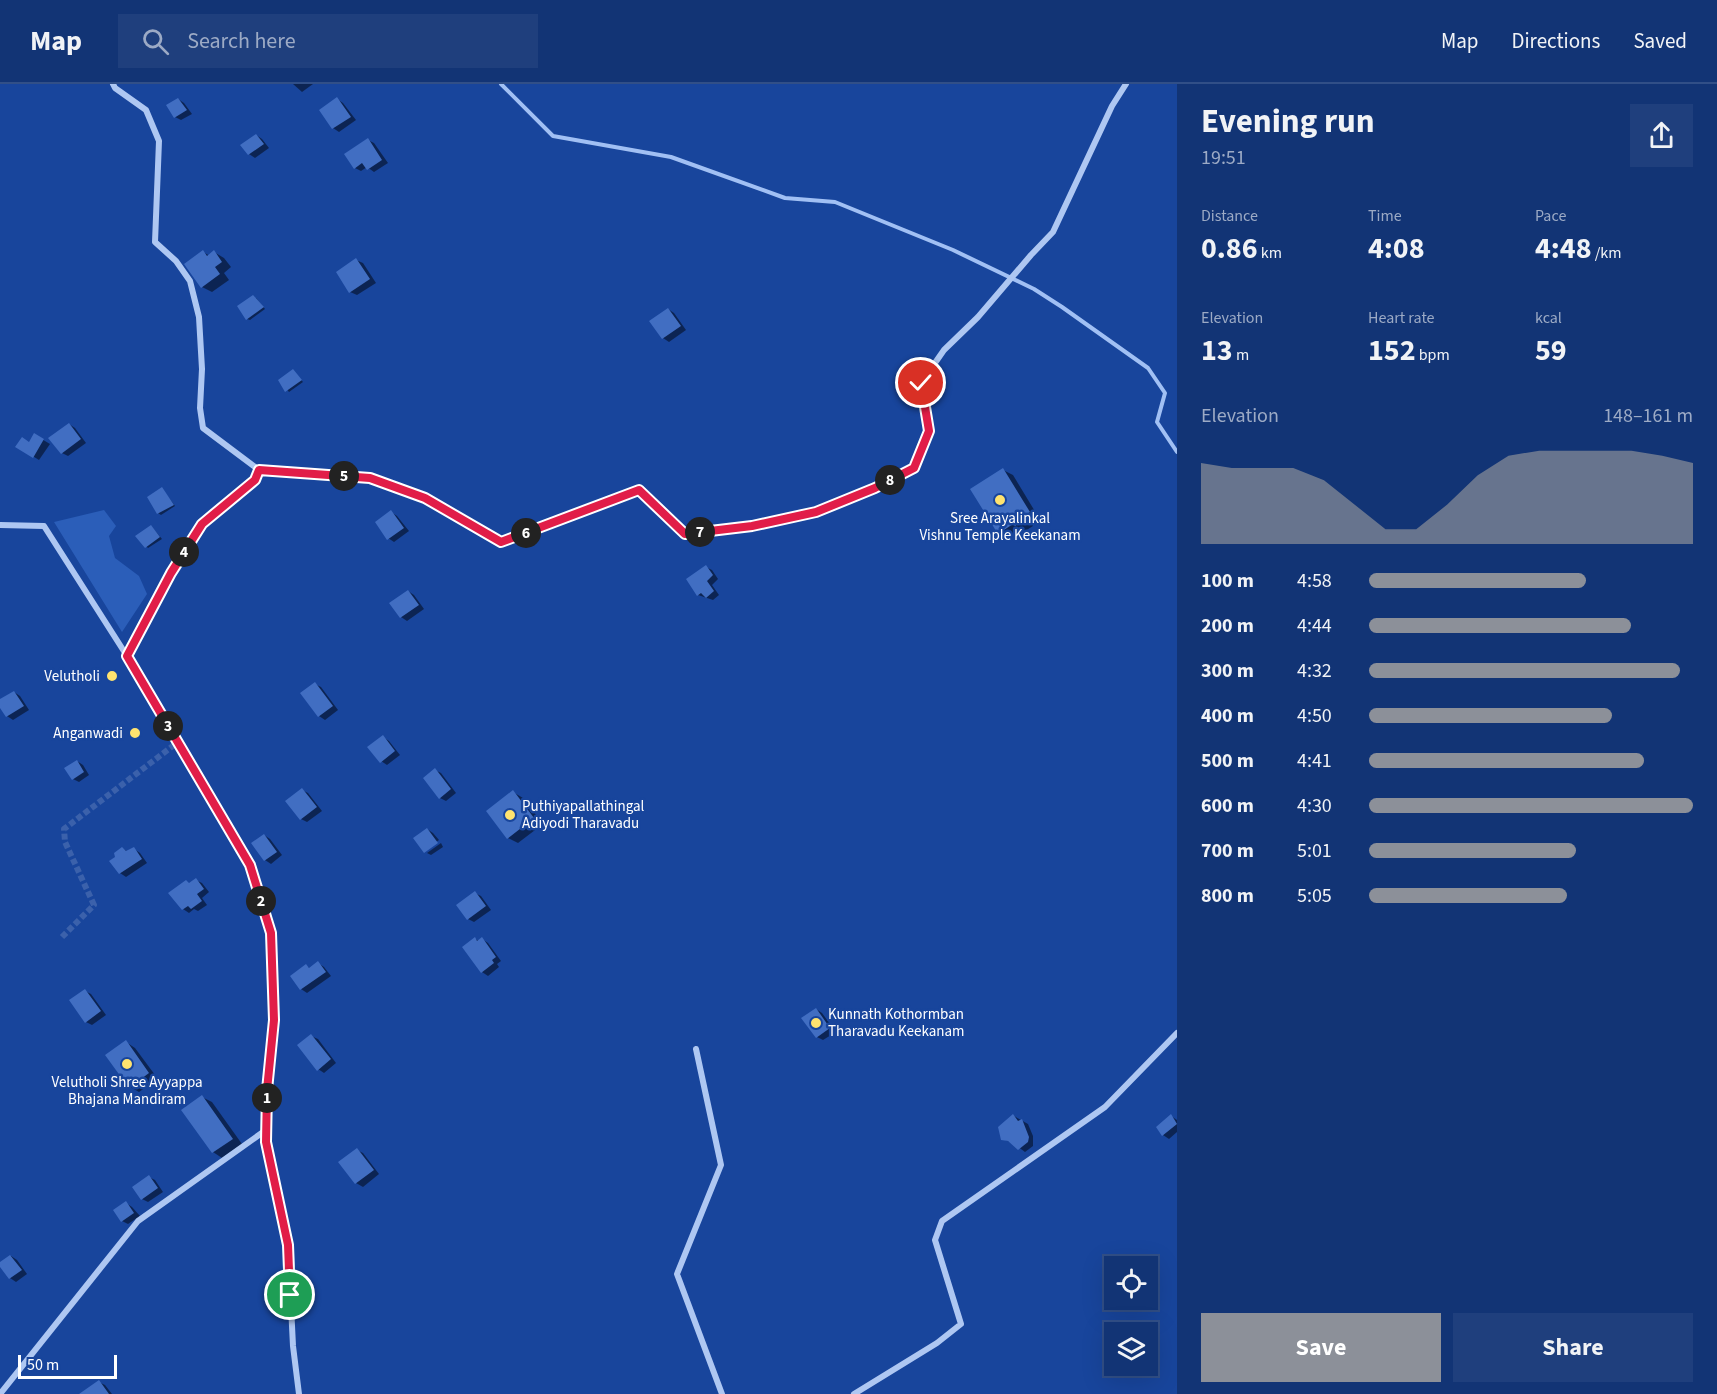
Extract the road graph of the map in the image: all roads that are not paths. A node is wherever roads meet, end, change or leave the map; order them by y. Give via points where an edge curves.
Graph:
1 (113, 84) edge
2 (1126, 84) edge
3 (259, 470) junction
4 (0, 525) edge
5 (127, 656) junction
6 (1177, 1033) edge
7 (696, 1049) dead end
8 (266, 1130) junction
9 (0, 1394) edge
10 (299, 1394) edge
11 (722, 1394) edge
12 (854, 1394) edge

1 - 3 street via 146,110 159,141 154,242 176,261 190,281 199,317 203,428
2 - 3 street via 1053,232 944,350 921,383 929,431 914,468 875,488 816,512 752,526 685,534 639,490 501,542 425,498 370,478
3 - 5 street via 255,480 202,524
4 - 5 street via 44,526
5 - 8 street via 250,865 271,933 274,1020
6 - 12 street via 1105,1107 942,1221 935,1240 961,1324
7 - 11 street via 721,1165 677,1274
8 - 9 street via 138,1221
8 - 10 street via 288,1245 292,1346

